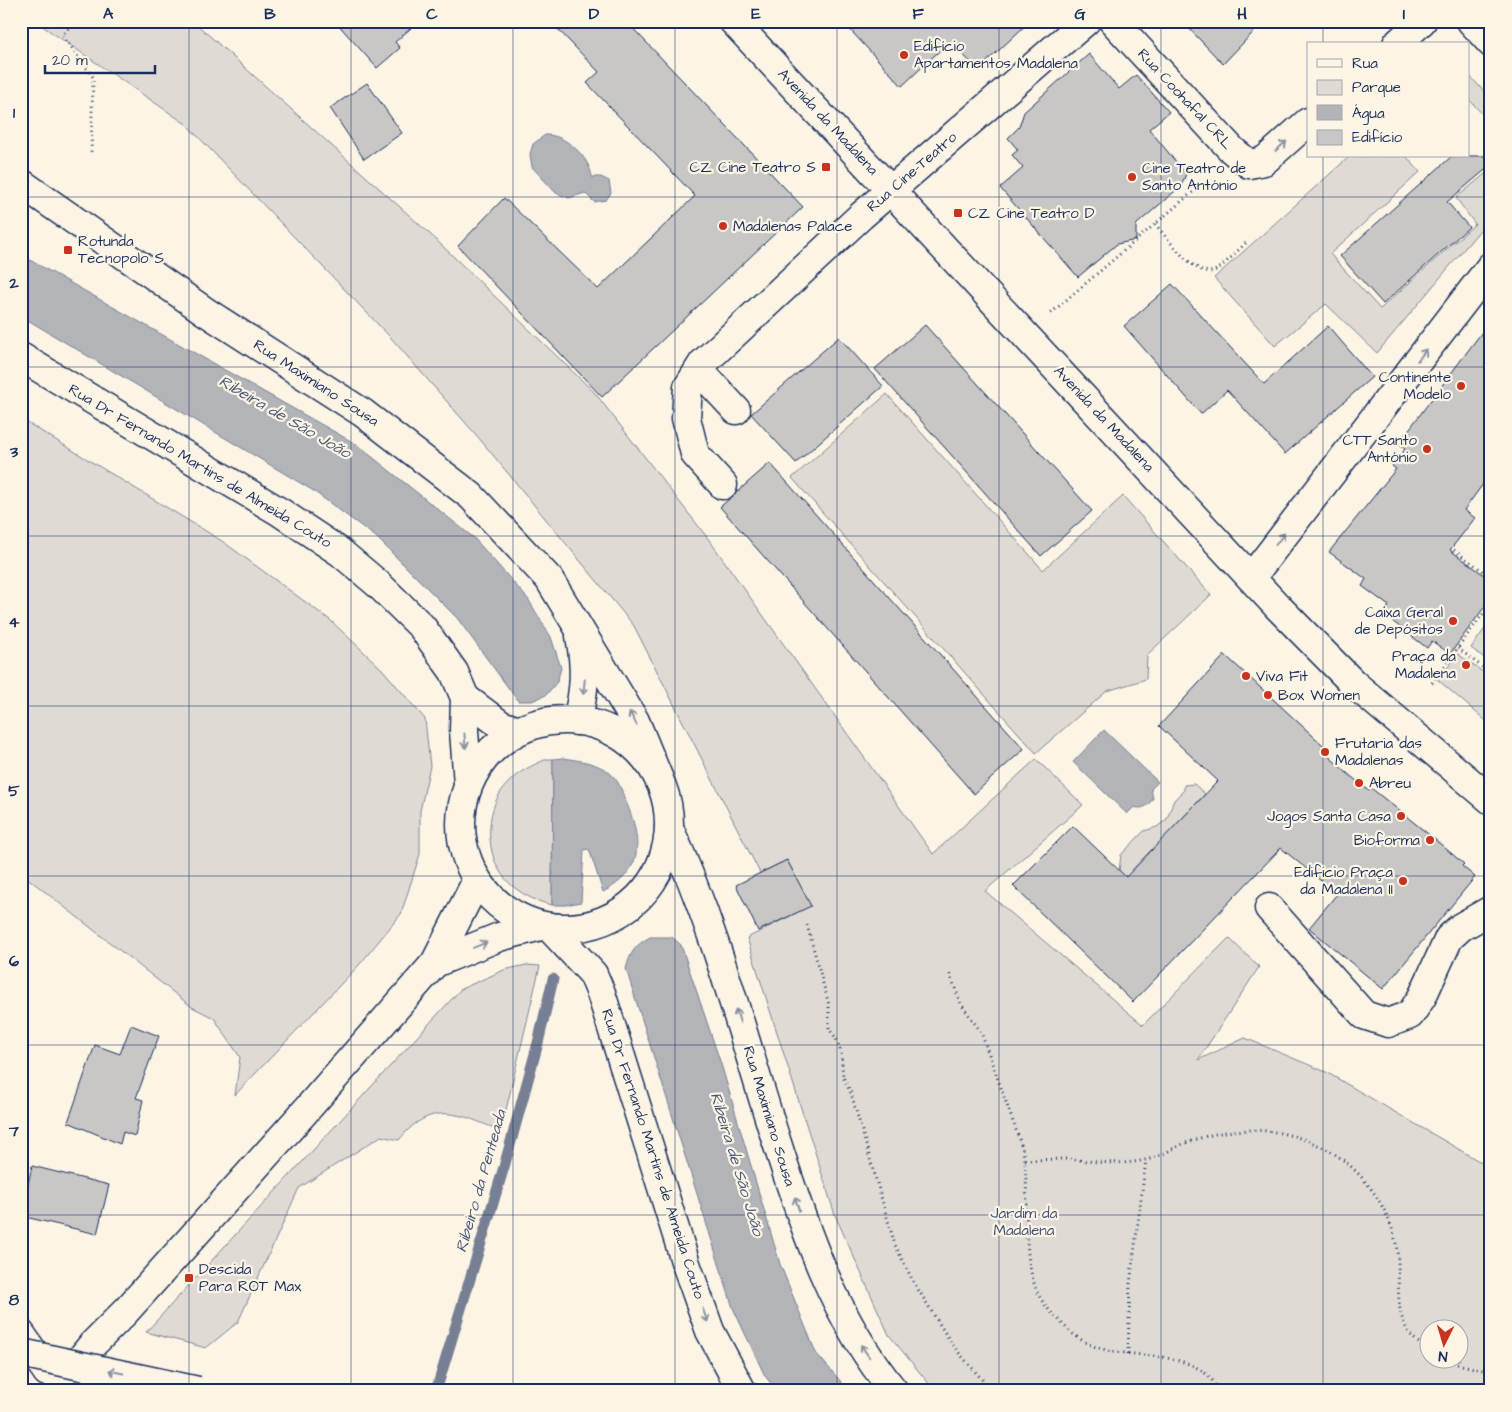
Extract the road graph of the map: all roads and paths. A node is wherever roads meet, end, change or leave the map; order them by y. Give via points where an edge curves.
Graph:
1 (75, 21) edge
2 (734, 21) edge
3 (1086, 21) edge
4 (1113, 21) edge
5 (1422, 21) edge
6 (1471, 21) edge
7 (1399, 42) edge
8 (1491, 43) edge
9 (1307, 123) edge
10 (91, 153) dead end
11 (21, 182) edge
12 (1196, 189) dead end
13 (892, 190) junction
14 (1155, 224) junction
15 (1247, 242) dead end
16 (1491, 266) edge
17 (1051, 313) dead end
18 (21, 357) edge
19 (699, 370) junction
20 (34, 371) edge
21 (736, 410) dead end
22 (723, 485) dead end
23 (1454, 550) dead end
24 (1251, 578) junction
25 (1491, 578) edge
26 (1491, 603) edge
27 (577, 622) junction
28 (1458, 648) junction
29 (1491, 674) edge
30 (1432, 683) dead end
31 (465, 698) junction
32 (577, 721) junction
33 (524, 728) junction
34 (659, 779) junction
35 (468, 784) junction
36 (1491, 800) edge
37 (669, 828) junction
38 (476, 882) junction
39 (1269, 908) dead end
40 (1491, 910) edge
41 (807, 925) dead end
42 (545, 926) junction
43 (435, 963) junction
44 (950, 974) dead end
45 (1025, 1160) junction
46 (1146, 1160) junction
47 (21, 1334) edge
48 (1420, 1345) edge
49 (21, 1353) edge
50 (1128, 1354) junction
51 (1470, 1367) edge
52 (1491, 1372) edge
53 (59, 1389) edge
54 (198, 1391) edge
55 (742, 1391) edge
56 (894, 1391) edge
57 (992, 1391) edge
58 (1220, 1391) edge

1 - 10 path via 62,35 93,77
2 - 13 main road, Avenida da Madalena
3 - 13 main road, Rua Cine-Teatro
4 -> 9 main road, Rua Coohafal CRL via 1232,150 1249,164 1264,161
5 - 7 main road
6 - 8 main road
11 - 27 main road, Rua Maximiano Sousa via 206,312 363,413 411,448 471,496 533,560
12 - 14 path
13 - 19 main road, Rua Cine-Teatro via 782,288
13 - 24 main road, Avenida da Madalena
14 - 15 path via 1201,271 1214,271
14 - 17 path
24 -> 16 main road
18 - 20 main road, Rua Dr Fernando Martins de Almeida Couto
19 - 21 main road
19 - 22 main road, Rua Cine-Teatro via 688,387 686,418 695,454
20 - 31 main road, Rua Dr Fernando Martins de Almeida Couto via 280,512 340,552 422,627 454,672
23 - 25 path
24 - 36 main road, Avenida da Madalena via 1353,683
26 - 28 path
27 -> 32 main road, Rua Maximiano Sousa via 585,661 585,688
34 -> 27 main road, Rua Maximiano Sousa via 635,721
28 - 29 path
28 - 30 path
31 - 33 main road, Rua Dr Fernando Martins de Almeida Couto via 501,726
31 -> 35 main road, Rua Dr Fernando Martins de Almeida Couto
32 - 33 main road via 552,721
32 - 34 main road via 603,728 625,740 645,758
33 - 35 main road via 494,745
34 - 37 main road via 666,799
35 - 38 main road via 461,812 462,840
37 - 42 main road via 666,851 655,875 638,898 610,918 581,927
56 -> 37 main road, Rua Maximiano Sousa via 854,1335 812,1248 716,942
38 - 42 main road via 501,906 520,918
38 - 43 main road
39 - 40 main road via 1364,1015 1388,1023 1410,1015 1422,997 1449,938
41 - 57 path via 829,1005 829,1029 841,1052 843,1077 851,1093 895,1245 953,1346
43 -> 42 main road via 499,938
42 -> 55 main road, Rua Dr Fernando Martins de Almeida Couto via 578,957 592,974 601,994 685,1261 710,1331
43 - 53 main road via 295,1123 92,1345
44 - 45 path via 961,1004 981,1032
45 - 46 path
45 - 50 path via 1028,1259 1041,1300 1068,1330 1081,1339 1097,1348
46 - 48 path via 1215,1133 1244,1129 1299,1136 1346,1162 1384,1208 1397,1248 1400,1316 1406,1332
46 - 50 path via 1130,1284
47 - 53 main road
54 -> 49 main road, bridge
50 - 58 path via 1190,1364 1207,1374
51 - 52 path

